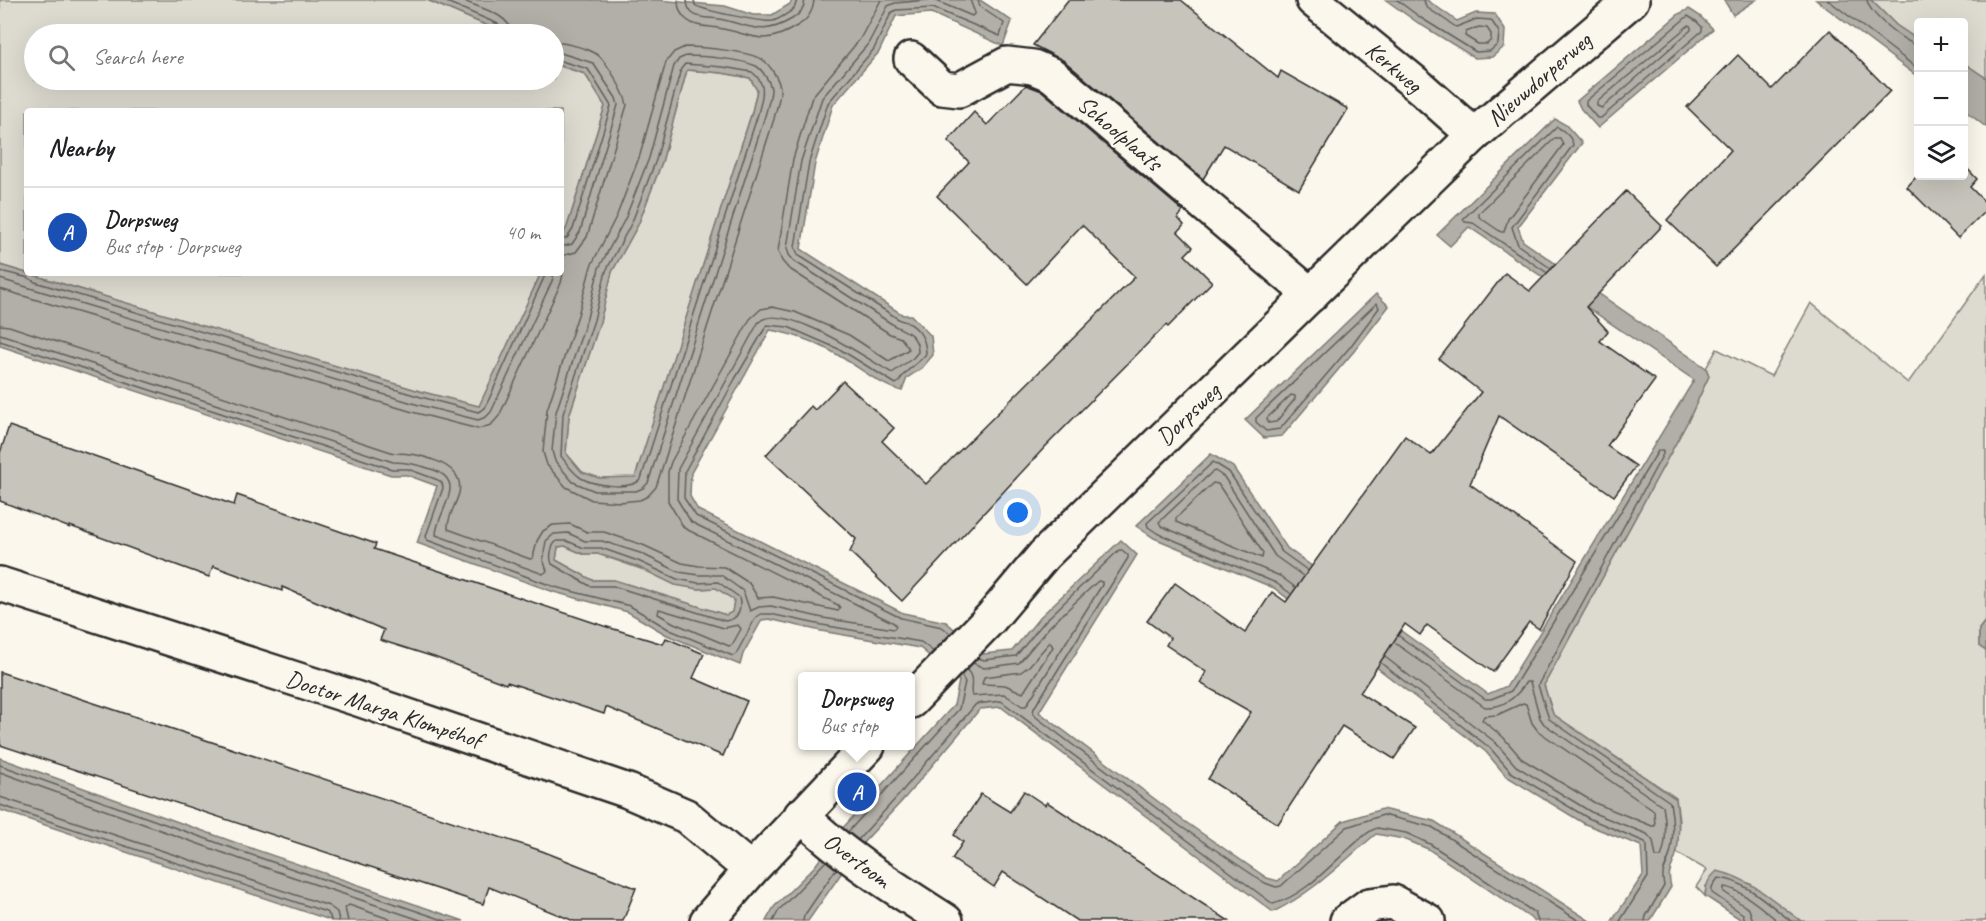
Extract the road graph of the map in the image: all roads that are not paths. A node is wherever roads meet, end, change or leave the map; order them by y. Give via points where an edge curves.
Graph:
1 (1313, 0) edge
2 (1632, 0) edge
3 (911, 59) dead end
4 (1474, 135) junction
5 (1311, 295) junction
6 (0, 584) edge
7 (921, 691) edge
8 (864, 750) edge
9 (801, 815) junction
10 (751, 870) junction
11 (707, 921) edge
12 (946, 921) edge
13 (1347, 921) edge
14 (1428, 921) edge

1 - 4 street, Kerkweg
2 - 4 street, Nieuwdorperweg
3 - 5 street, Schoolplaats via 942,88 958,90 1007,64 1033,66 1052,75
4 - 5 street, Dorpsweg
5 - 7 street, Dorpsweg via 1044,555
6 - 10 street, Doctor Marga Klompéhof via 628,791 686,816
8 - 9 street
9 - 10 street
9 - 12 street, Overtoom via 860,865
10 - 11 street
13 - 14 street via 1370,905 1393,902

